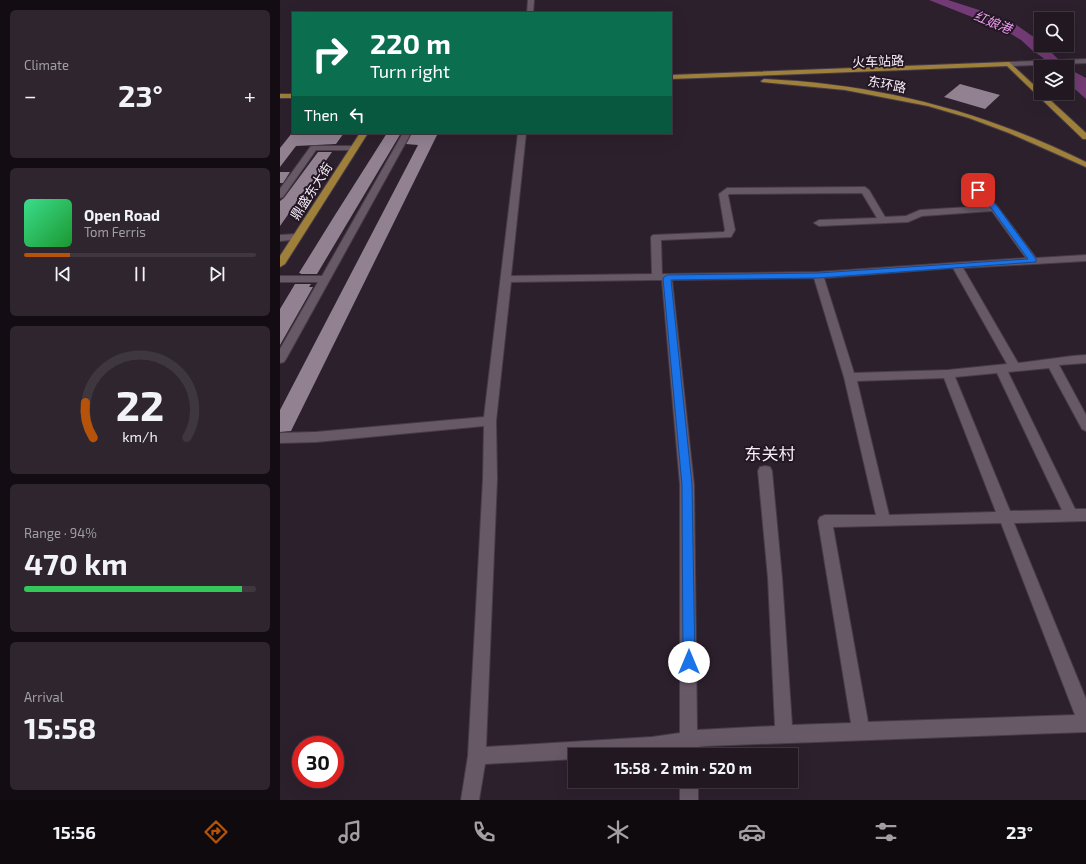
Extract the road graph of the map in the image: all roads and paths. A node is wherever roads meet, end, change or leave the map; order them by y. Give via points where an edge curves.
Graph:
1 (531, 0) edge
2 (530, 12) edge
3 (1086, 61) edge
4 (1074, 63) edge
5 (1074, 64) edge
6 (1034, 65) edge
7 (1086, 65) edge
8 (1006, 66) junction
9 (672, 77) edge
10 (672, 77) edge
11 (776, 77) junction
12 (672, 81) edge
13 (672, 81) edge
14 (280, 92) edge
15 (292, 92) edge
16 (280, 96) edge
17 (292, 96) edge
18 (363, 134) edge
19 (405, 134) edge
20 (522, 134) edge
21 (1086, 137) edge
22 (1086, 147) edge
23 (354, 148) junction
24 (1086, 158) edge
25 (1086, 165) edge
26 (978, 190) dead end
27 (280, 195) edge
28 (994, 208) junction
29 (883, 221) junction
30 (819, 224) dead end
31 (297, 237) junction
32 (280, 238) edge
33 (1086, 258) edge
34 (1033, 261) junction
35 (280, 264) edge
36 (956, 265) junction
37 (818, 275) junction
38 (662, 278) junction
39 (280, 279) edge
40 (325, 279) junction
41 (505, 279) junction
42 (280, 359) edge
43 (1086, 359) edge
44 (1052, 363) junction
45 (1015, 368) junction
46 (1001, 369) junction
47 (948, 374) junction
48 (850, 377) junction
49 (490, 421) junction
50 (1086, 426) edge
51 (280, 438) edge
52 (765, 471) dead end
53 (1071, 515) junction
54 (1086, 515) edge
55 (1006, 518) junction
56 (884, 521) junction
57 (1086, 722) edge
58 (861, 731) junction
59 (784, 734) junction
60 (617, 748) edge
61 (689, 748) edge
62 (568, 751) edge
63 (477, 756) junction
64 (689, 788) edge
65 (470, 800) edge
66 (689, 800) edge

1 - 2 street
3 - 4 street, 火车站路
5 - 7 street, 火车站路
6 - 8 street, 火车站路
8 - 9 main road, 火车站路
8 - 11 main road, 火车站路
8 - 21 main road
8 - 22 main road
10 - 11 main road, 东环路
11 - 12 main road, 火车站路
11 - 24 main road, 东环路 via 838,82 945,104 1010,126
13 - 25 main road, 东环路 via 773,81 824,85 873,93 941,108 981,121 1044,145
14 - 15 main road
16 - 17 main road
18 - 23 main road, 鼎盛东大街
19 - 40 street
20 - 41 street
23 - 27 street via 314,148
23 - 31 main road, 鼎盛东大街
26 - 28 street
28 - 29 street via 920,213 908,219
28 - 34 street
29 - 30 street
29 - 38 street via 865,190 727,191 723,194 730,230 728,235 656,237
31 - 32 street
31 - 35 main road, 鼎盛东大街
33 - 34 street
34 - 36 street
36 - 37 street
36 - 45 street
37 - 38 street
37 - 48 street
38 - 41 street
38 - 61 street via 687,485
39 - 40 street
40 - 42 street
41 - 49 street
43 - 44 street
44 - 45 street
44 - 50 street
45 - 46 street
46 - 47 street
46 - 53 street
47 - 48 street
47 - 55 street
48 - 56 street
49 - 51 street
49 - 63 street via 490,479
52 - 59 street via 775,578
53 - 54 street
53 - 55 street
55 - 56 street
55 - 57 street
56 - 58 street via 825,520
57 - 58 street
58 - 59 street
59 - 61 street via 706,737
60 - 61 street
62 - 63 street
63 - 65 street
64 - 66 street

